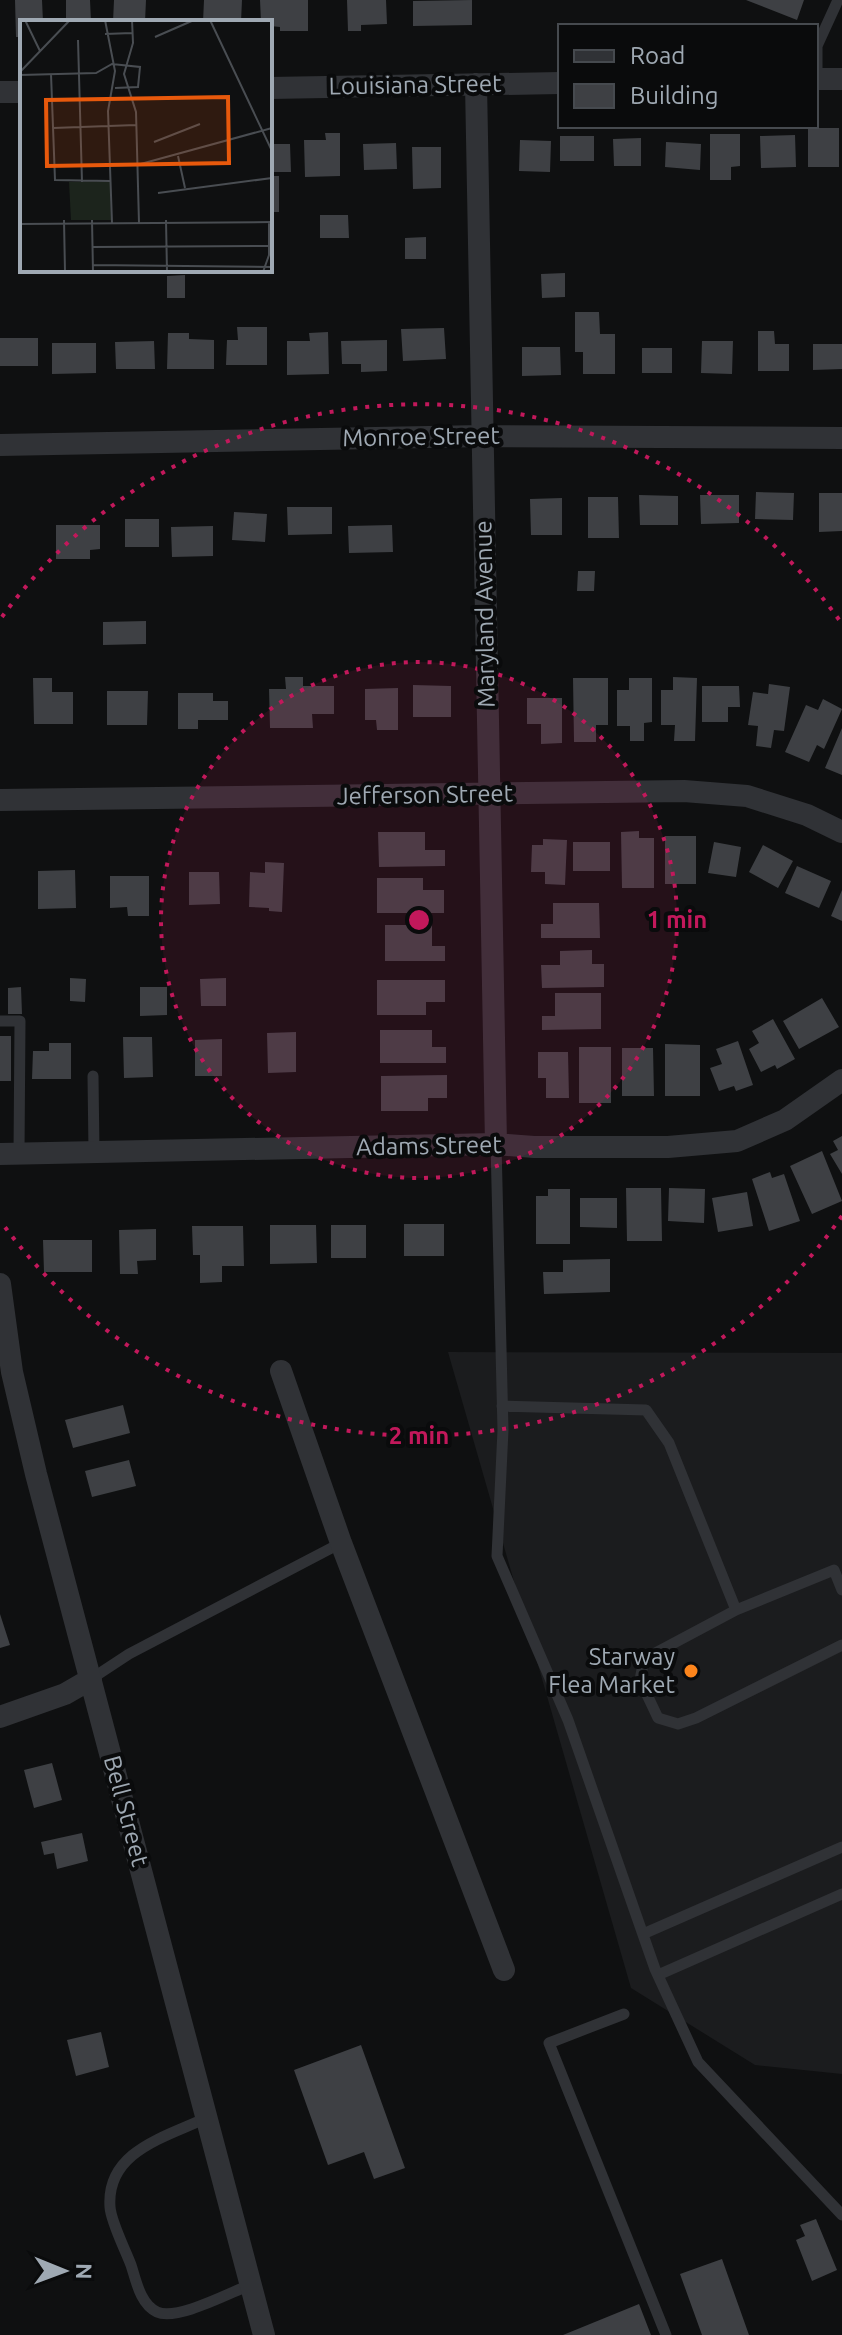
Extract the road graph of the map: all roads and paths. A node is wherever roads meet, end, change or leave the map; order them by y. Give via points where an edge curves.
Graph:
1 (838, 0) edge
2 (818, 44) edge
3 (818, 79) edge
4 (842, 79) edge
5 (558, 83) edge
6 (476, 84) junction
7 (272, 88) edge
8 (482, 436) junction
9 (842, 438) edge
10 (0, 445) edge
11 (489, 794) junction
12 (0, 800) edge
13 (842, 832) edge
14 (0, 1021) edge
15 (93, 1076) dead end
16 (842, 1080) edge
17 (496, 1144) junction
18 (94, 1152) junction
19 (9, 1154) edge
20 (0, 1284) edge
21 (281, 1371) dead end
22 (502, 1406) junction
23 (341, 1543) junction
24 (838, 1568) edge
25 (842, 1590) edge
26 (736, 1610) junction
27 (842, 1645) edge
28 (91, 1679) junction
29 (0, 1717) edge
30 (842, 1847) edge
31 (842, 1894) edge
32 (643, 1934) junction
33 (504, 1970) dead end
34 (658, 1975) junction
35 (624, 2014) dead end
36 (206, 2118) junction
37 (842, 2215) edge
38 (250, 2285) junction
39 (264, 2335) edge
40 (666, 2335) edge

1 - 2 lane
3 - 4 street
5 - 6 street, Louisiana Street
6 - 7 street, Louisiana Street
6 - 8 street, Maryland Avenue
8 - 9 street, Monroe Street
8 - 10 street, Monroe Street
8 - 11 street, Maryland Avenue
11 - 12 street, Jefferson Street
11 - 13 street, Jefferson Street via 684,791 747,796
11 - 17 street, Maryland Avenue
14 - 19 lane via 20,1021
15 - 18 lane
16 - 17 street, Adams Street via 785,1120 737,1141 668,1147
17 - 18 street, Adams Street
17 - 22 lane
18 - 19 street, Adams Street
20 - 28 street, Bell Street via 36,1474
21 - 23 street
22 - 26 lane via 646,1410 669,1443
22 - 32 lane via 497,1556 568,1720
23 - 28 lane
23 - 33 street
24 - 25 lane
24 - 26 lane
26 - 27 lane via 644,1659 640,1680 658,1718 678,1724 696,1718
28 - 29 street
28 - 36 street, Bell Street
30 - 32 lane
31 - 34 lane
32 - 34 lane
34 - 37 lane via 698,2062
35 - 40 lane via 549,2043
36 - 38 street, Bell Street
36 - 38 lane via 133,2152 116,2174 110,2207 143,2299 156,2311 183,2311
38 - 39 street, Bell Street

